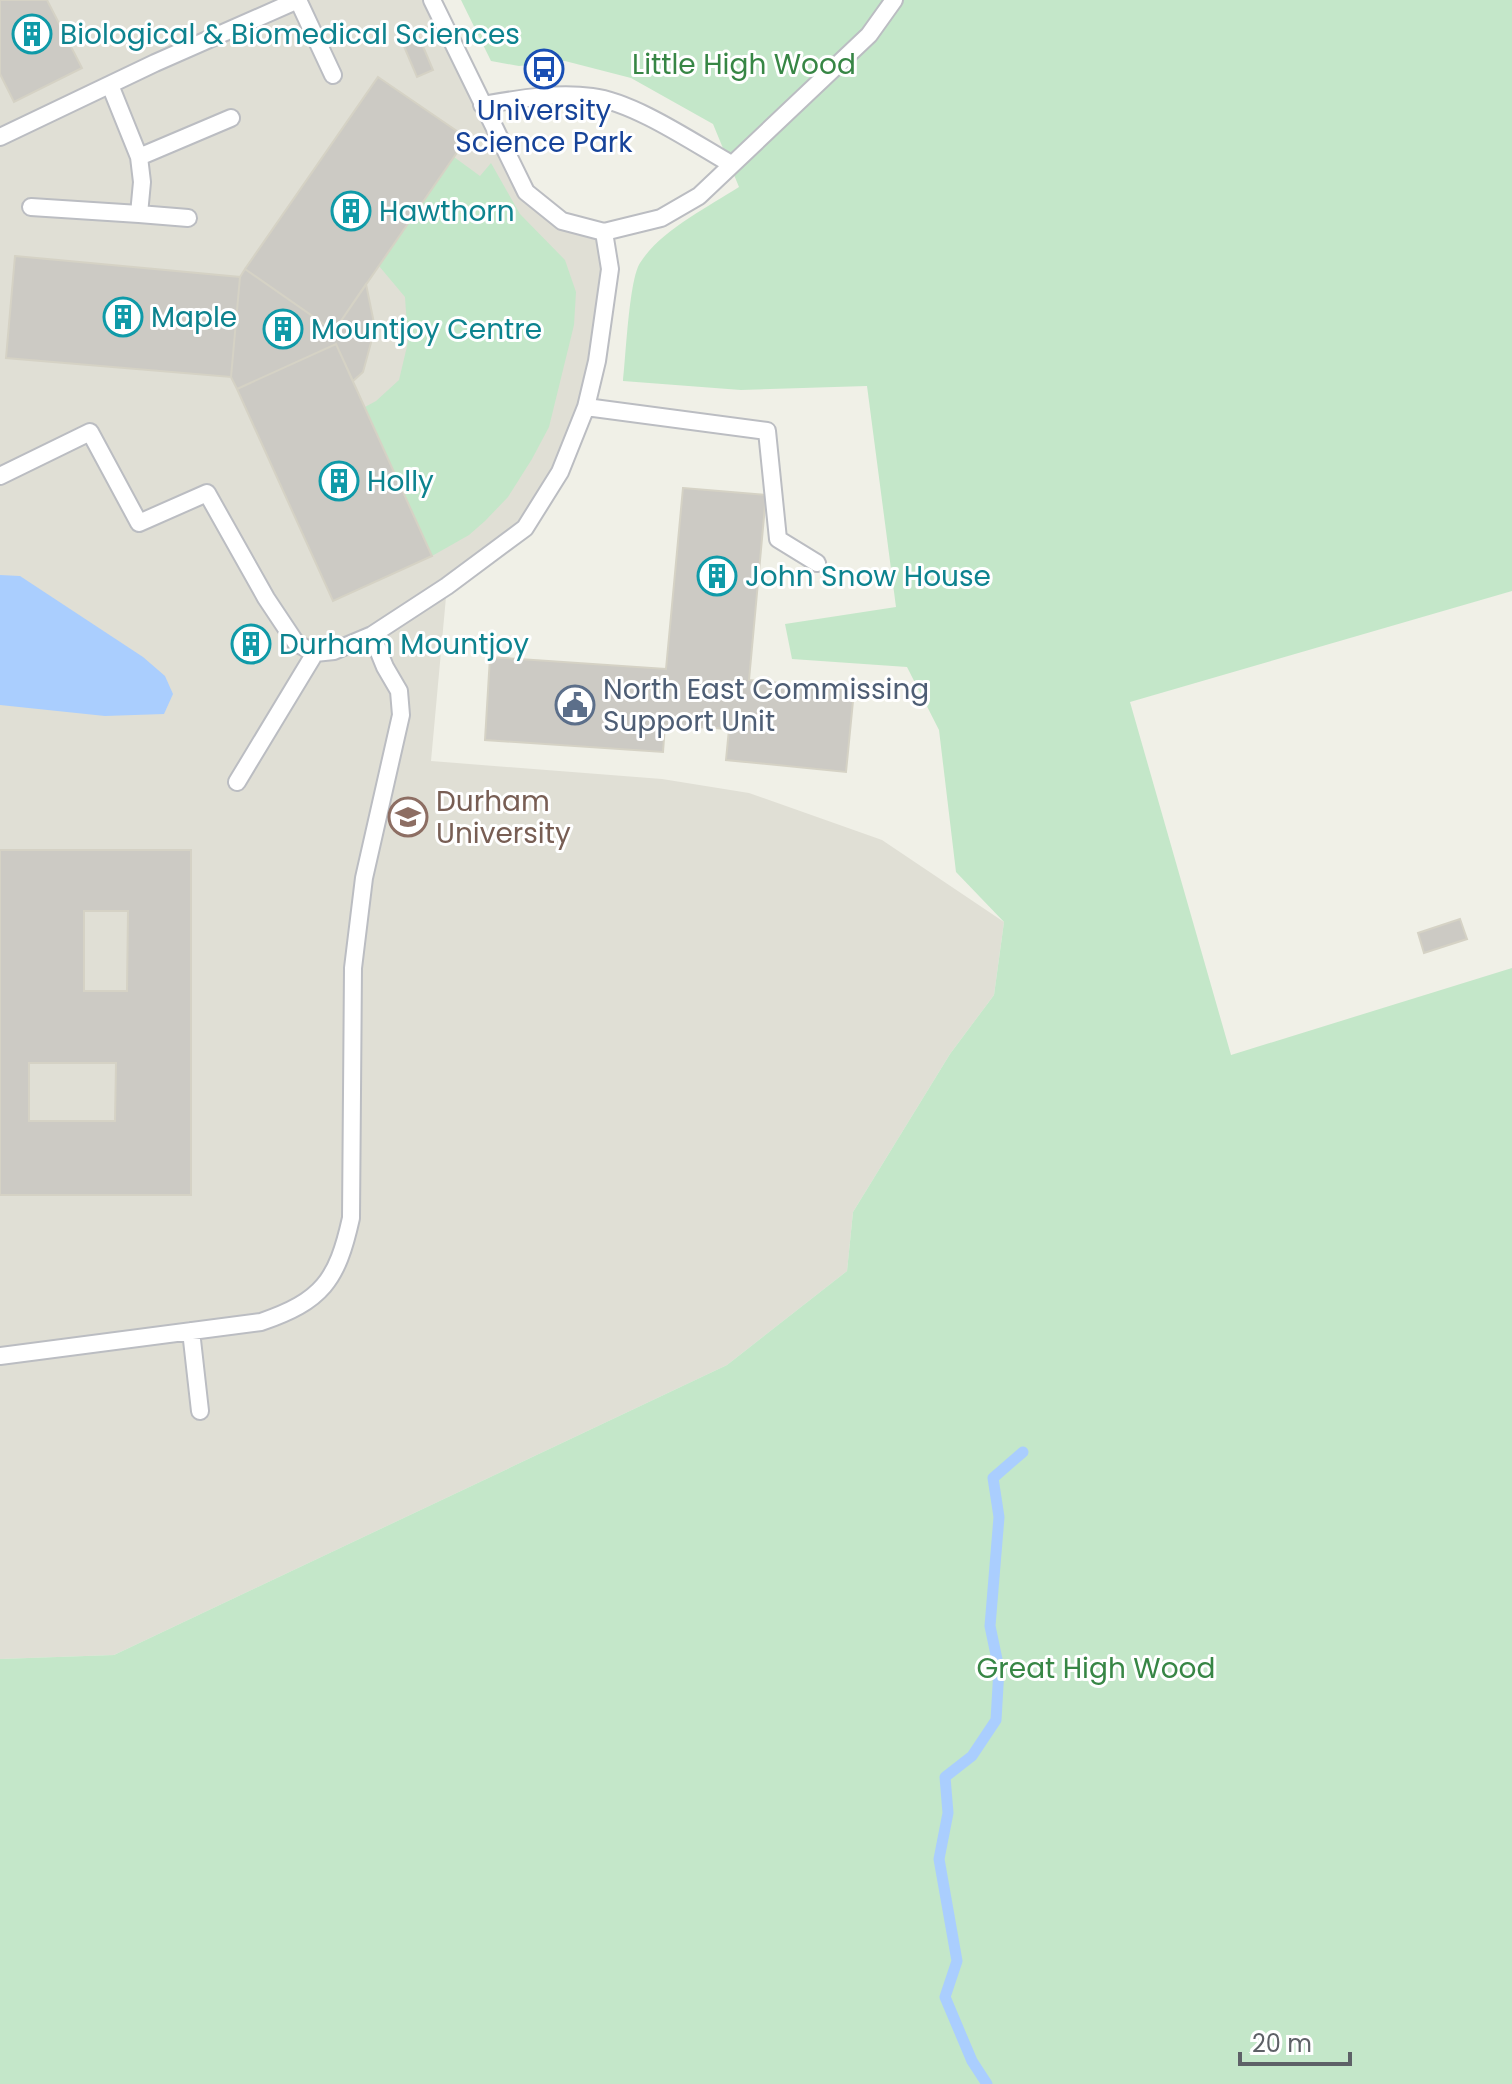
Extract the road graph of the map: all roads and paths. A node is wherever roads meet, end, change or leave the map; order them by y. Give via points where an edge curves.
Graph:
1 (432, 0) edge
2 (894, 0) edge
3 (333, 75) dead end
4 (110, 85) junction
5 (482, 105) junction
6 (231, 118) dead end
7 (0, 137) edge
8 (139, 157) junction
9 (731, 164) junction
10 (31, 207) dead end
11 (139, 214) junction
12 (188, 218) dead end
13 (604, 232) junction
14 (586, 407) junction
15 (0, 476) edge
16 (817, 563) dead end
17 (372, 635) junction
18 (315, 653) junction
19 (237, 782) dead end
20 (191, 1331) junction
21 (0, 1356) edge
22 (200, 1411) dead end

1 - 5 lane
2 - 9 lane via 869,35
3 - 4 lane via 298,0
4 - 7 lane
4 - 8 lane
5 - 9 lane via 533,97 594,97 644,114
5 - 13 lane via 526,192 562,221
6 - 8 lane
8 - 11 lane
9 - 13 lane via 699,196 661,218
10 - 11 lane
11 - 12 lane
13 - 14 lane via 610,269
14 - 16 lane via 767,431 778,539
14 - 17 lane via 560,472 525,528
15 - 18 lane via 90,432 139,523 207,493 283,626 296,643
17 - 18 lane
17 - 20 lane via 399,691 401,715 364,878 353,968 351,1218 344,1252 329,1283 295,1310 261,1322
18 - 19 lane
20 - 21 lane
20 - 22 lane

